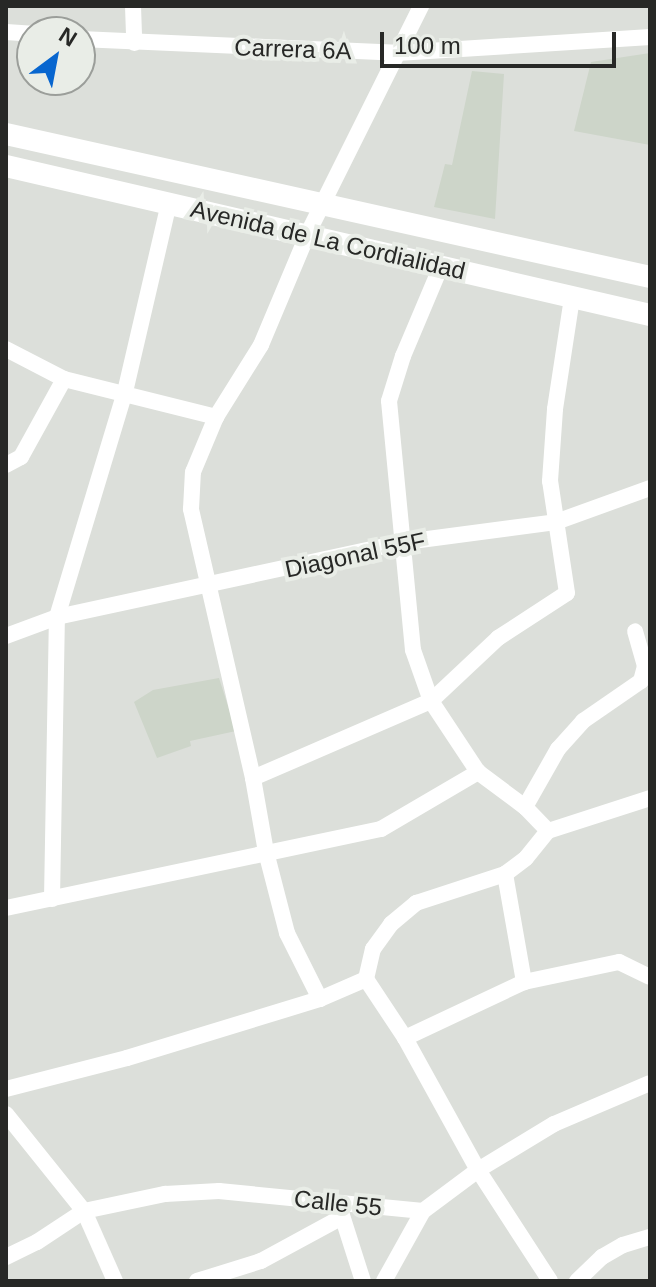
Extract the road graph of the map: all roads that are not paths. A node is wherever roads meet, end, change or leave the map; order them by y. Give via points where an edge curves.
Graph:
1 (133, 6) edge
2 (421, 6) edge
3 (650, 37) edge
4 (96, 40) edge
5 (134, 43) junction
6 (397, 53) junction
7 (6, 134) edge
8 (6, 166) edge
9 (169, 203) junction
10 (321, 206) junction
11 (308, 233) junction
12 (441, 266) junction
13 (650, 277) edge
14 (572, 298) junction
15 (650, 315) edge
16 (6, 349) edge
17 (64, 379) junction
18 (125, 392) junction
19 (216, 417) junction
20 (6, 465) edge
21 (650, 488) edge
22 (556, 522) junction
23 (405, 542) junction
24 (208, 586) junction
25 (57, 617) junction
26 (635, 631) dead end
27 (6, 636) edge
28 (431, 701) junction
29 (478, 772) junction
30 (253, 778) junction
31 (650, 798) edge
32 (525, 807) junction
33 (548, 831) junction
34 (266, 852) junction
35 (505, 874) junction
36 (52, 899) junction
37 (6, 908) edge
38 (650, 977) edge
39 (366, 979) junction
40 (524, 982) junction
41 (320, 999) junction
42 (405, 1038) junction
43 (650, 1083) edge
44 (6, 1089) edge
45 (6, 1114) edge
46 (478, 1170) junction
47 (340, 1210) junction
48 (84, 1211) junction
49 (423, 1211) junction
50 (650, 1237) edge
51 (6, 1257) edge
52 (115, 1281) edge
53 (197, 1281) edge
54 (363, 1281) edge
55 (384, 1281) edge
56 (550, 1281) edge
57 (577, 1281) edge

1 - 5 street
2 - 6 street
3 - 6 street, Carrera 6A
4 - 5 street, Carrera 6A
5 - 6 street, Carrera 6A
6 - 10 street
7 - 10 main road, Avenida de La Cordialidad
8 - 9 main road, Avenida de La Cordialidad
9 - 11 main road, Avenida de La Cordialidad
9 - 18 street
10 - 11 street
10 - 13 main road, Avenida de La Cordialidad
11 - 12 main road, Avenida de La Cordialidad
11 - 19 street via 261,345
12 - 14 main road, Avenida de La Cordialidad
12 - 23 street via 389,401
14 - 15 main road, Avenida de La Cordialidad
14 - 22 street via 552,441
16 - 17 street
17 - 18 street
17 - 20 street via 21,457
18 - 19 street
18 - 25 street
19 - 24 street via 193,472 191,509
21 - 22 street, Diagonal 55F
22 - 23 street, Diagonal 55F
22 - 28 street via 567,593 498,638
23 - 24 street, Diagonal 55F
23 - 28 street via 413,650
24 - 25 street, Diagonal 55F
24 - 30 street
25 - 27 street, Diagonal 55F
25 - 36 street
26 - 32 street via 645,666 641,681 574,730
28 - 29 street
28 - 30 street
29 - 32 street
29 - 34 street via 381,829
30 - 34 street
31 - 33 street
32 - 33 street
33 - 35 street
34 - 36 street
34 - 41 street via 287,933
35 - 39 street via 416,903 373,949
35 - 40 street
36 - 37 street
38 - 40 street via 619,962
39 - 41 street
39 - 42 street
40 - 42 street
41 - 44 street
42 - 46 street
43 - 46 street via 554,1124
45 - 48 street
46 - 49 street
46 - 56 street
47 - 48 street, Calle 55 via 219,1191 165,1194
47 - 49 street, Calle 55
47 - 53 street via 261,1261
47 - 54 street
48 - 51 street, Calle 55
48 - 52 street
49 - 55 street
50 - 57 street via 623,1245

